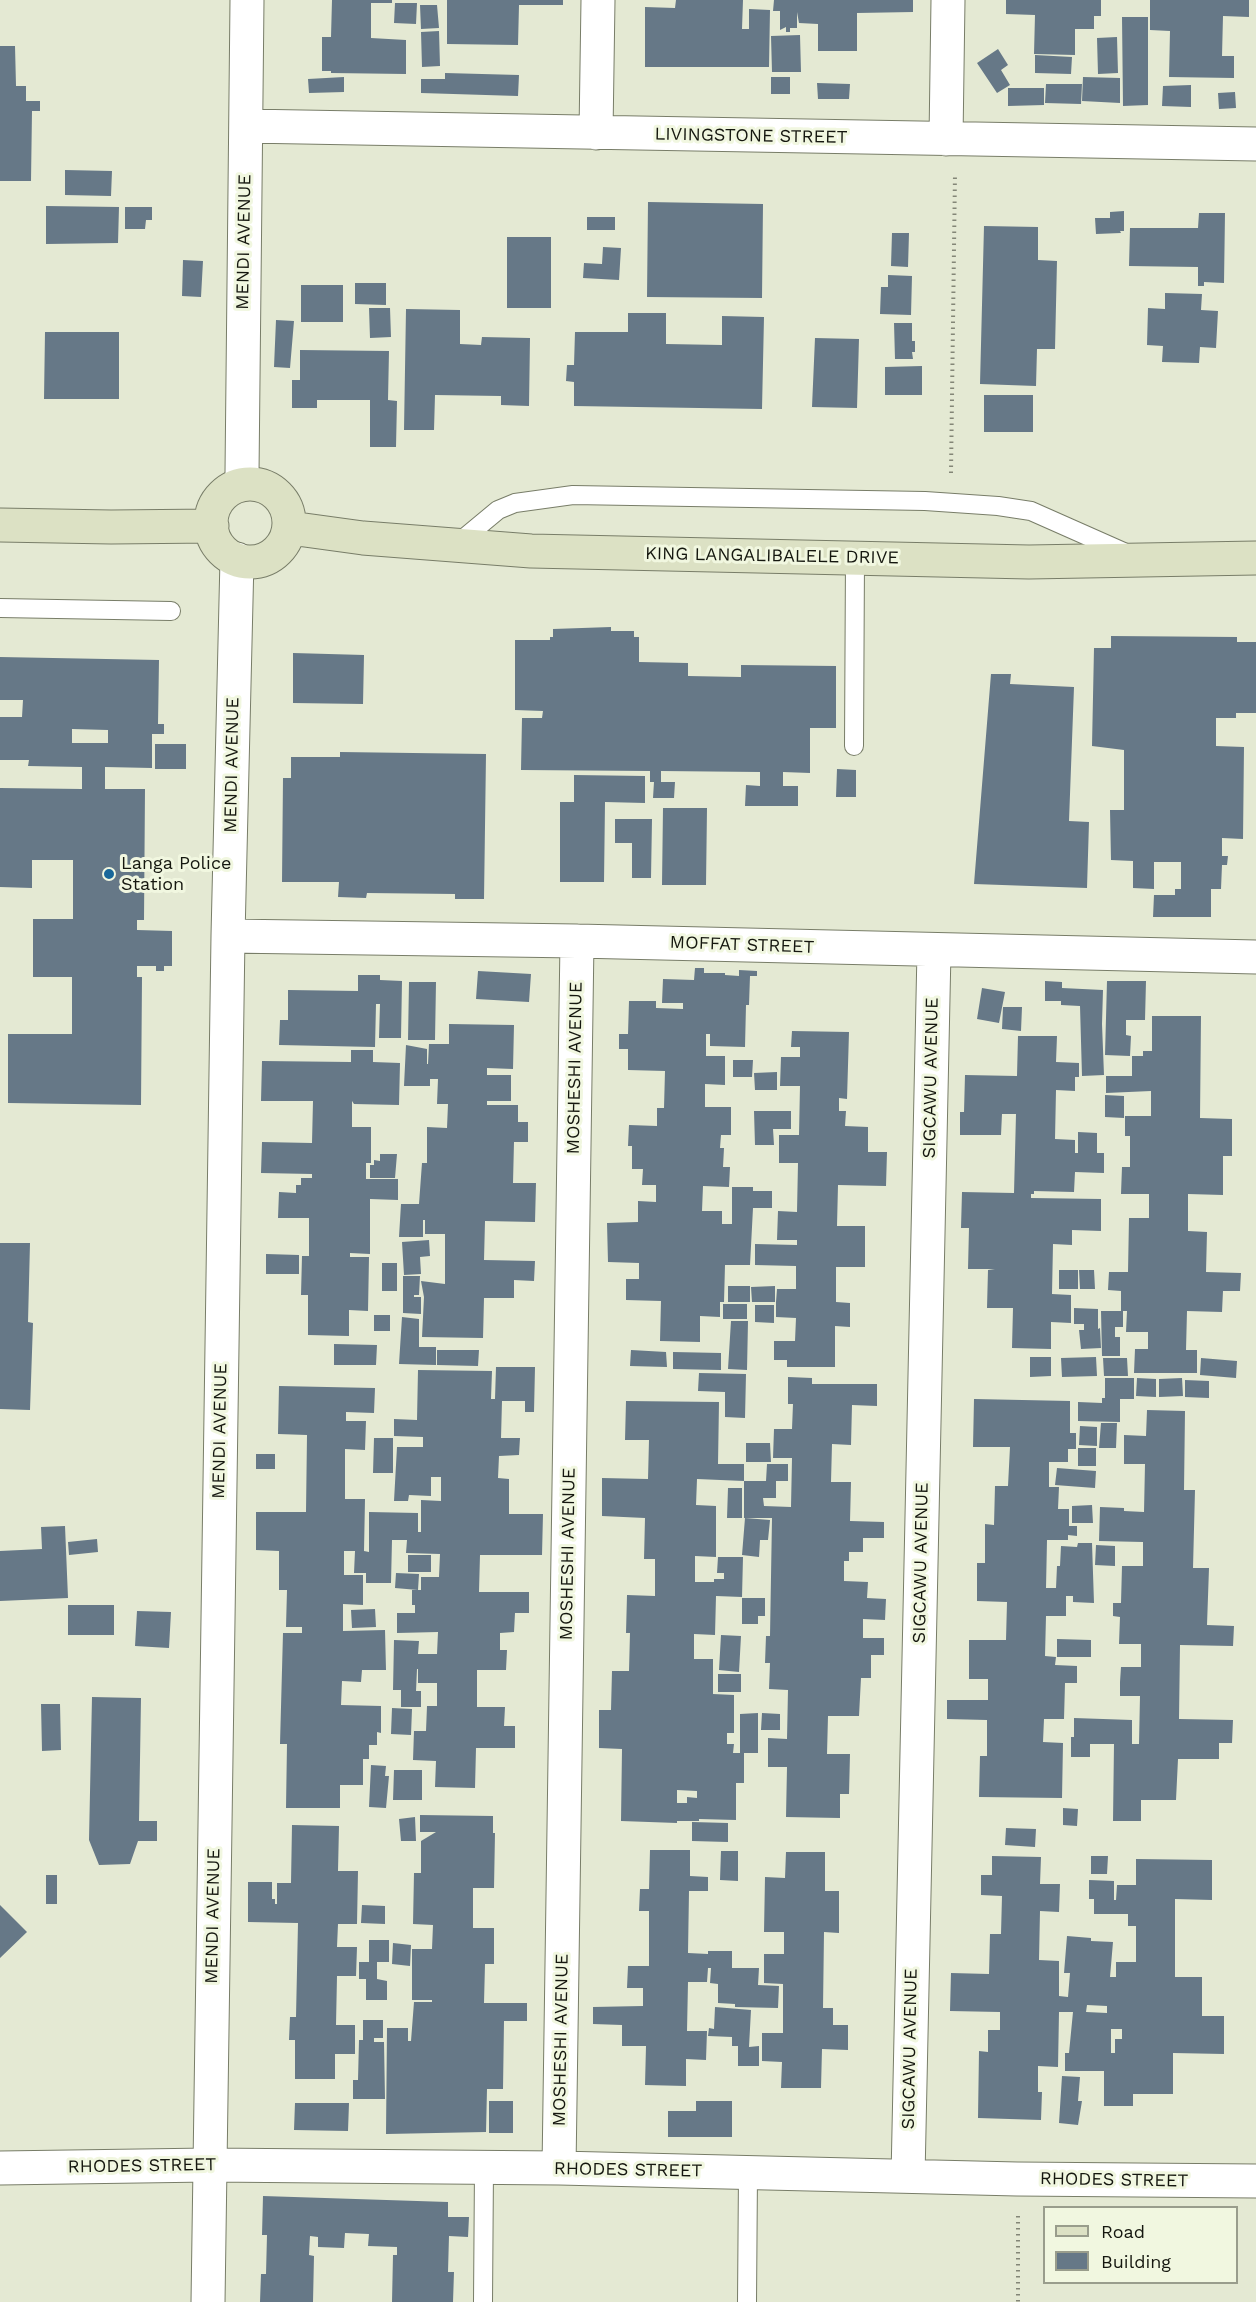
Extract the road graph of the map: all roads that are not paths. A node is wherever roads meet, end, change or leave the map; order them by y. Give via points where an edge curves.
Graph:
1 (247, 0) edge
2 (598, 0) edge
3 (948, 0) edge
4 (246, 126) junction
5 (596, 133) junction
6 (951, 139) junction
7 (1256, 144) edge
8 (243, 484) junction
9 (0, 525) edge
10 (212, 526) junction
11 (290, 528) junction
12 (455, 546) junction
13 (855, 558) junction
14 (1256, 558) edge
15 (237, 559) junction
16 (1143, 561) junction
17 (0, 608) edge
18 (171, 610) dead end
19 (854, 746) dead end
20 (228, 936) junction
21 (577, 941) junction
22 (934, 951) junction
23 (1256, 957) edge
24 (209, 2164) junction
25 (0, 2168) edge
26 (484, 2168) junction
27 (559, 2168) junction
28 (748, 2173) junction
29 (908, 2176) junction
30 (1256, 2181) edge
31 (208, 2302) edge
32 (483, 2302) edge
33 (747, 2302) edge

1 - 4 street, MENDI AVENUE
2 - 5 street
3 - 6 street
4 - 5 street, LIVINGSTONE STREET
4 - 8 street, MENDI AVENUE
5 - 6 street, LIVINGSTONE STREET
6 - 7 street, LIVINGSTONE STREET
8 - 10 street via 223,495 216,504
8 - 11 street via 255,484 276,494 284,503
9 - 10 street
10 - 15 street via 217,543
11 - 12 street, KING LANGALIBALELE DRIVE
11 - 15 street via 272,555 261,560
12 - 13 street, KING LANGALIBALELE DRIVE
12 - 16 lane via 498,510 515,503 573,495 924,501 1031,511
13 - 16 street, KING LANGALIBALELE DRIVE
13 - 19 lane
14 - 16 street, KING LANGALIBALELE DRIVE
15 - 20 street, MENDI AVENUE
17 - 18 lane
20 - 21 street, MOFFAT STREET
20 - 24 street, MENDI AVENUE
21 - 22 street, MOFFAT STREET
21 - 27 street, MOSHESHI AVENUE
22 - 23 street, MOFFAT STREET
22 - 29 street, SIGCAWU AVENUE
24 - 25 street, RHODES STREET
24 - 26 street, RHODES STREET
24 - 31 street, MENDI AVENUE
26 - 27 street, RHODES STREET
26 - 32 lane
27 - 28 street, RHODES STREET
28 - 29 street, RHODES STREET
28 - 33 lane
29 - 30 street, RHODES STREET

